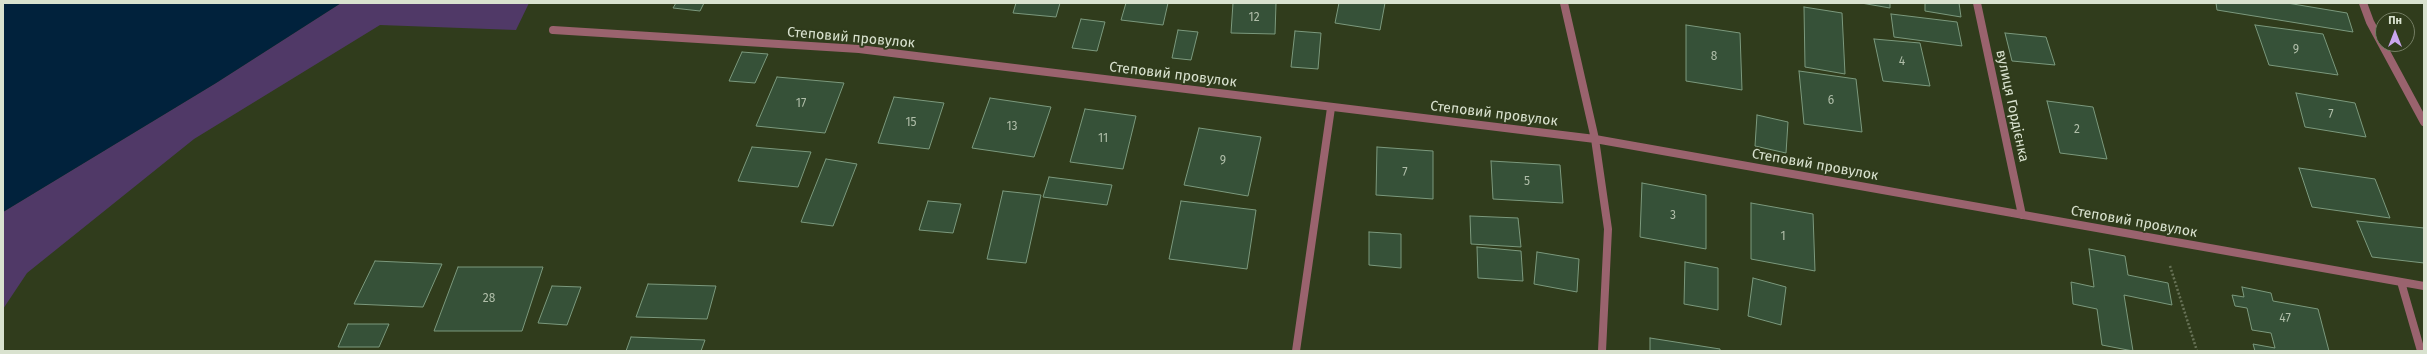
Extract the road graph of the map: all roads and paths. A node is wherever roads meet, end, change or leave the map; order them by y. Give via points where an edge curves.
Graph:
1 (1564, 3) edge
2 (1977, 3) edge
3 (2363, 3) edge
4 (553, 30) dead end
5 (1331, 108) junction
6 (2424, 122) edge
7 (1595, 139) junction
8 (2022, 215) junction
9 (2163, 240) junction
10 (2401, 282) junction
11 (2424, 286) edge
12 (1296, 351) edge
13 (1602, 351) edge
14 (2197, 351) edge
15 (2421, 351) edge

1 - 7 street
2 - 8 street, вулиця Гордієнка
3 - 6 street via 2370,22
4 - 5 street, Степовий провулок via 859,49
5 - 7 street, Степовий провулок
5 - 12 street
7 - 8 street, Степовий провулок
7 - 13 street via 1608,228
8 - 9 street, Степовий провулок
9 - 10 street, Степовий провулок
9 - 14 path
10 - 11 street, Степовий провулок
10 - 15 street

